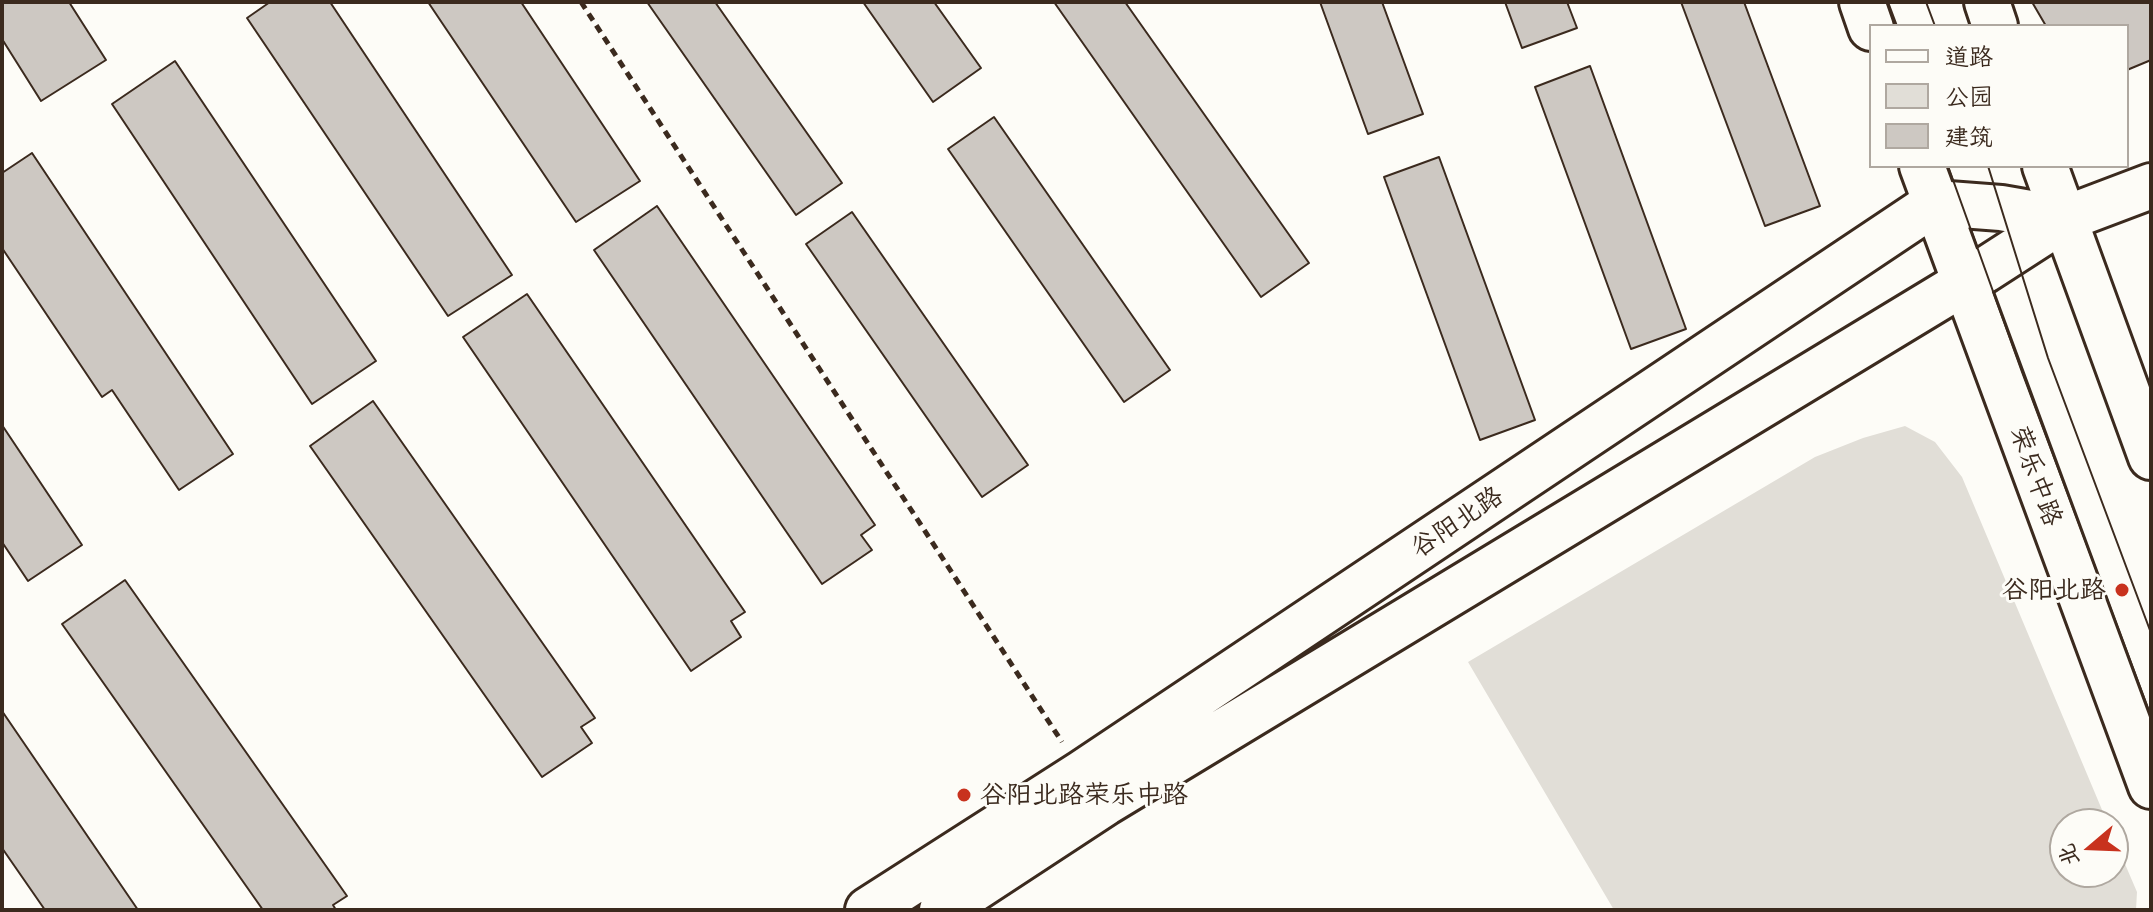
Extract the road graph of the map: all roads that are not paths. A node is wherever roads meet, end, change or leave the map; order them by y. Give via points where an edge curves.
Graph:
1 (1862, 2) edge
2 (1987, 2) edge
3 (1870, 24) edge
4 (1994, 24) edge
5 (2046, 168) edge
6 (1929, 184) edge
7 (2151, 186) edge
8 (2064, 219) junction
9 (1965, 282) junction
10 (2151, 457) edge
11 (2151, 786) edge
12 (868, 910) edge
13 (942, 910) edge

1 - 3 main road
2 - 4 main road
5 - 8 main road
6 - 8 main road via 2001,208
6 - 9 main road, 荣乐中路
6 - 12 main road, 谷阳北路 via 1082,773
7 - 8 main road
8 - 9 main road
8 - 10 main road
9 - 11 main road, 荣乐中路
9 - 13 main road via 1105,803

